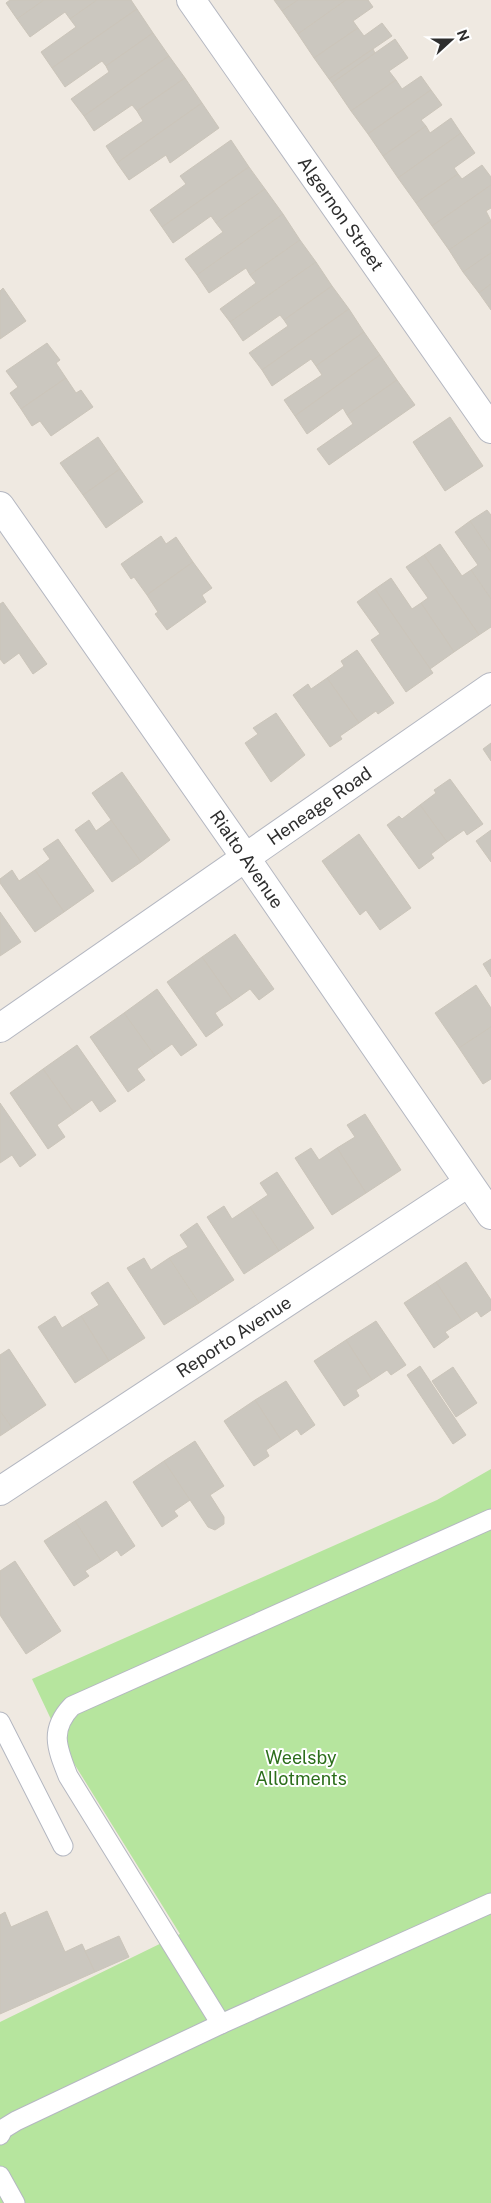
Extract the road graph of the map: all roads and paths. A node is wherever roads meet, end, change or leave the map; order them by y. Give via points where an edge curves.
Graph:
1 (191, 0) edge
2 (491, 429) edge
3 (3, 518) edge
4 (491, 687) edge
5 (245, 857) junction
6 (0, 1028) edge
7 (468, 1183) junction
8 (491, 1215) edge
9 (0, 1491) edge
10 (491, 1518) edge
11 (0, 1722) edge
12 (63, 1846) dead end
13 (491, 1903) edge
14 (221, 2024) junction
15 (0, 2135) edge
16 (0, 2176) edge
17 (15, 2203) edge

1 - 2 street, Algernon Street
3 - 5 street, Rialto Avenue
4 - 5 street, Heneage Road
5 - 6 street, Heneage Road
5 - 7 street, Rialto Avenue
7 - 8 street, Rialto Avenue
7 - 9 street, Reporto Avenue
10 - 14 lane via 72,1706 62,1717 57,1734 58,1750 68,1776
11 - 12 lane
13 - 14 lane
14 - 15 lane via 16,2121
16 - 17 lane

